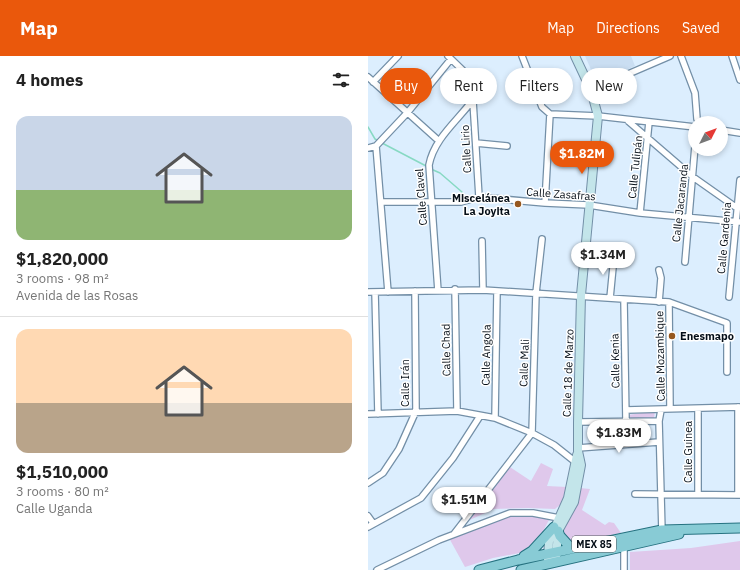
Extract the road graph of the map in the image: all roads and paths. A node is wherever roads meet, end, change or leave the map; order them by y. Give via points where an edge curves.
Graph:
1 (398, 56) edge
2 (522, 56) edge
3 (575, 56) edge
4 (670, 56) edge
5 (681, 56) edge
6 (732, 56) edge
7 (450, 58) edge
8 (460, 68) edge
9 (581, 68) edge
10 (637, 70) edge
11 (368, 77) edge
12 (740, 80) edge
13 (373, 82) junction
14 (471, 104) edge
15 (473, 104) edge
16 (595, 104) edge
17 (408, 112) junction
18 (550, 114) junction
19 (598, 116) junction
20 (697, 116) edge
21 (628, 121) junction
22 (649, 122) junction
23 (688, 127) edge
24 (728, 131) edge
25 (740, 133) edge
26 (648, 138) junction
27 (439, 141) junction
28 (476, 142) junction
29 (376, 146) junction
30 (507, 146) dead end
31 (368, 148) edge
32 (694, 156) edge
33 (693, 177) junction
34 (740, 180) edge
35 (479, 197) junction
36 (381, 202) junction
37 (432, 202) junction
38 (546, 203) junction
39 (590, 205) junction
40 (737, 208) junction
41 (640, 213) junction
42 (687, 217) junction
43 (738, 221) edge
44 (542, 239) dead end
45 (482, 241) dead end
46 (614, 257) dead end
47 (684, 262) dead end
48 (659, 270) dead end
49 (454, 289) junction
50 (483, 290) junction
51 (415, 291) junction
52 (438, 291) junction
53 (497, 291) junction
54 (368, 292) edge
55 (375, 292) junction
56 (388, 292) junction
57 (536, 293) junction
58 (581, 295) junction
59 (729, 297) dead end
60 (610, 298) junction
61 (624, 300) junction
62 (659, 302) junction
63 (669, 302) junction
64 (727, 372) dead end
65 (739, 407) edge
66 (670, 409) junction
67 (698, 409) junction
68 (626, 410) junction
69 (661, 410) junction
70 (416, 411) junction
71 (458, 411) junction
72 (368, 414) edge
73 (378, 414) junction
74 (480, 416) junction
75 (495, 418) junction
76 (659, 421) junction
77 (578, 422) junction
78 (626, 422) junction
79 (532, 433) junction
80 (660, 442) junction
81 (578, 449) junction
82 (578, 464) junction
83 (368, 483) edge
84 (635, 494) dead end
85 (660, 494) junction
86 (698, 494) junction
87 (739, 495) edge
88 (368, 516) edge
89 (559, 518) junction
90 (374, 523) junction
91 (368, 527) edge
92 (740, 528) edge
93 (556, 529) junction
94 (454, 534) junction
95 (662, 534) junction
96 (625, 542) junction
97 (578, 547) junction
98 (552, 553) junction
99 (518, 560) junction
100 (552, 563) junction
101 (377, 570) edge
102 (479, 570) edge
103 (521, 570) edge
104 (624, 570) edge

1 - 13 street
2 - 18 street via 542,107
3 - 9 street, Calle 18 de Marzo
4 - 10 street
5 - 20 street via 696,93
6 - 12 street
7 - 8 street, Calle Clavel
7 - 17 street, Calle Clavel
11 - 13 street
13 - 17 street
14 - 27 street, Calle Clavel
15 - 28 street, Calle Lirio
16 - 19 street, Calle 18 de Marzo
17 - 27 street
17 - 29 street, Calle Clavel
18 - 19 street
18 - 38 street
19 - 21 street
19 - 39 street, Calle 18 de Marzo
21 - 22 street
21 - 26 street
22 - 23 street
22 - 26 street, Calle Tulipán
24 - 25 street
26 - 33 street
26 - 41 street, Calle Tulipán
27 - 37 street, Calle Clavel via 428,164
28 - 30 street
28 - 35 street, Calle Lirio
29 - 31 street
29 - 36 street
32 - 33 street, Calle Jacaranda
33 - 40 street
33 - 42 street, Calle Jacaranda
34 - 40 street, Calle Gardenia
35 - 37 street, Calle Zasafras via 461,202
35 - 38 street, Calle Zasafras
36 - 37 street, Calle Zasafras
36 - 56 street
37 - 52 street, Calle Clavel
38 - 39 street, Calle Zasafras
39 - 41 street, Calle Zasafras
39 - 58 street, Calle 18 de Marzo
40 - 43 street, Calle Gardenia
41 - 42 street, Calle Zasafras
42 - 43 street, Calle Zasafras
42 - 47 street, Calle Jacaranda
43 - 59 street, Calle Gardenia
44 - 57 street
45 - 50 street
46 - 60 street
48 - 62 street
49 - 50 street
49 - 52 street
49 - 71 street, Calle Chad
50 - 53 street
51 - 52 street
51 - 56 street
51 - 70 street, Calle Irán
53 - 57 street
53 - 75 street, Calle Angola
54 - 55 street
55 - 56 street
55 - 73 street
57 - 58 street
57 - 79 street, Calle Mali
58 - 60 street
58 - 77 street, Calle 18 de Marzo
60 - 61 street
61 - 62 street
61 - 68 street, Calle Kenia
62 - 63 street
63 - 64 street via 727,323
63 - 66 street, Calle Mozambique
65 - 67 street
65 - 87 street
66 - 67 street
66 - 69 street
67 - 86 street, Calle Guinea
68 - 69 street
68 - 78 street, Calle Kenia
69 - 76 street
70 - 71 street
70 - 73 street
70 - 83 street, Calle Irán via 395,455 383,473
71 - 74 street
72 - 73 street
74 - 75 street
74 - 90 street via 453,458 421,498
75 - 79 street
76 - 78 street
76 - 80 street
77 - 78 street
77 - 81 street, Calle 18 de Marzo
79 - 82 street via 554,445
79 - 94 street
80 - 81 street
80 - 85 street
81 - 82 street, Calle 18 de Marzo
82 - 89 street, Calle 18 de Marzo
82 - 93 street, Calle 18 de Marzo via 574,502
84 - 85 street
85 - 86 street
85 - 95 street
86 - 87 street
88 - 90 street
89 - 93 street, Calle 18 de Marzo
89 - 94 street via 543,514 510,513
90 - 91 street
92 - 95 main road, MEX 85 via 711,528
93 - 97 main road via 569,546
93 - 98 street, Calle 18 de Marzo
93 - 99 main road
94 - 101 street
95 - 96 main road, MEX 85
96 - 97 main road, MEX 85
96 - 100 main road, MEX 85
96 - 104 street
97 - 98 main road, MEX 85
98 - 99 main road, MEX 85
98 - 100 street, Calle 18 de Marzo
99 - 102 main road, MEX 85
100 - 103 main road, MEX 85

